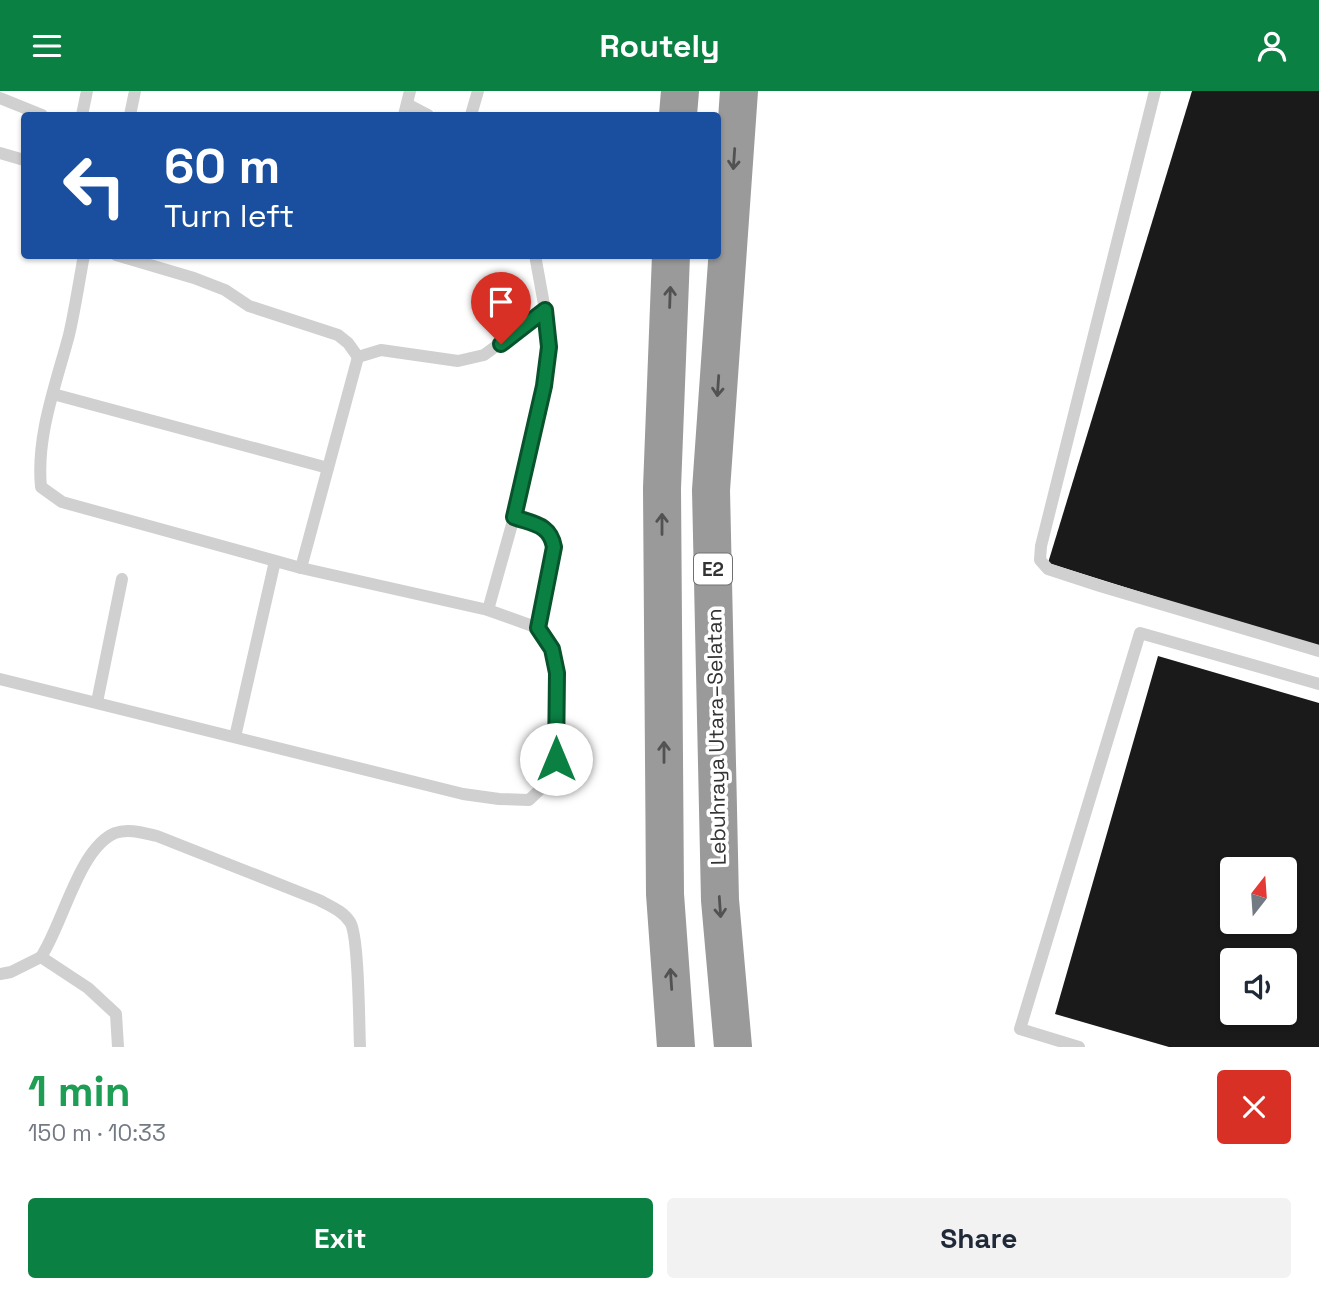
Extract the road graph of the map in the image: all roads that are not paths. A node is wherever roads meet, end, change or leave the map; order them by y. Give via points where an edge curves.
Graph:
1 (87, 91) edge
2 (135, 91) edge
3 (478, 91) edge
4 (680, 91) edge
5 (739, 91) edge
6 (1155, 91) edge
7 (0, 98) edge
8 (407, 103) edge
9 (35, 112) edge
10 (83, 112) edge
11 (131, 112) edge
12 (423, 112) edge
13 (472, 112) edge
14 (678, 112) edge
15 (0, 153) edge
16 (21, 159) edge
17 (83, 259) edge
18 (130, 259) edge
19 (536, 259) edge
20 (671, 259) edge
21 (545, 310) junction
22 (358, 357) junction
23 (53, 394) junction
24 (328, 468) junction
25 (514, 517) junction
26 (275, 561) junction
27 (301, 568) junction
28 (122, 579) dead end
29 (488, 610) junction
30 (538, 628) junction
31 (1319, 651) edge
32 (0, 679) edge
33 (1319, 684) edge
34 (97, 702) junction
35 (235, 737) junction
36 (41, 957) junction
37 (0, 974) edge
38 (118, 1047) edge
39 (360, 1047) edge
40 (676, 1047) edge
41 (733, 1047) edge
42 (1079, 1047) edge

1 - 10 lane
2 - 11 lane
3 - 13 lane
4 - 14 highway
5 -> 41 highway, Lebuhraya Utara–Selatan / E2 via 711,490 720,899
6 - 31 lane via 1040,560 1048,569 1087,582
7 - 9 lane
8 - 12 lane
15 - 16 lane
17 - 23 lane
18 - 22 lane via 194,278 249,306 338,335
19 - 21 lane
40 -> 20 highway, E2 via 665,894 662,488
21 - 22 lane via 484,355 458,361 381,350
21 - 25 lane via 549,347 544,386
22 - 24 lane
23 - 24 lane
23 - 26 lane via 38,463 41,487 62,502
24 - 27 lane
25 - 29 lane
25 - 30 lane via 542,527 552,536 554,547
26 - 27 lane
26 - 35 lane
27 - 29 lane
28 - 34 lane
29 - 30 lane
30 - 35 lane via 552,649 557,673 556,759 546,784 529,800 463,794
32 - 34 lane
33 - 42 lane via 1140,633 1020,1029
34 - 35 lane
36 - 37 lane
36 - 38 lane via 88,988 116,1014
36 - 39 lane via 85,861 102,841 126,831 157,836 319,900 352,923

